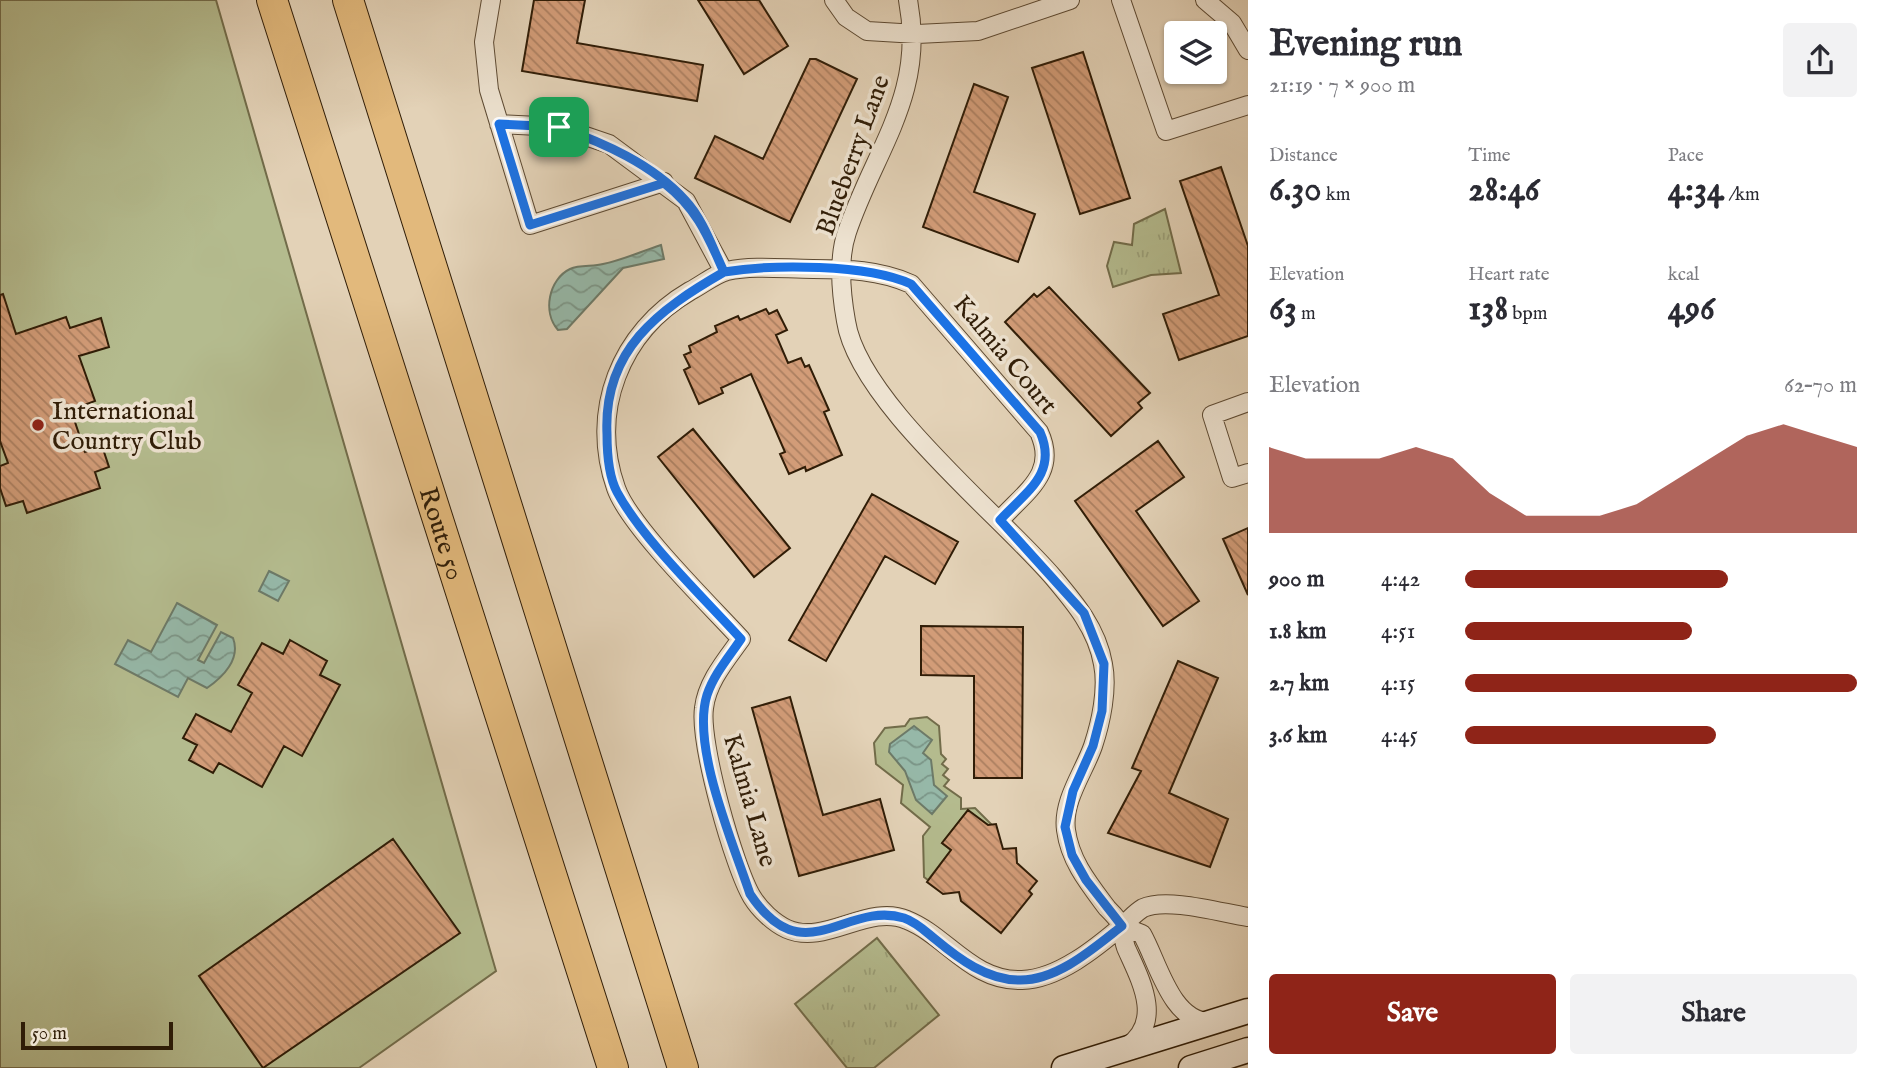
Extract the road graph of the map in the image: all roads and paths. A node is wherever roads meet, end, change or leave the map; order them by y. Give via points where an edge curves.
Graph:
1 (272, 0) edge
2 (348, 0) edge
3 (491, 0) edge
4 (834, 0) edge
5 (908, 0) edge
6 (1070, 0) edge
7 (1121, 0) edge
8 (1205, 0) edge
9 (911, 34) junction
10 (1248, 50) edge
11 (1248, 105) edge
12 (499, 124) junction
13 (664, 183) junction
14 (841, 269) junction
15 (724, 272) junction
16 (1248, 402) edge
17 (1248, 473) edge
18 (1000, 520) junction
19 (1248, 917) edge
20 (1122, 926) junction
21 (1248, 1011) edge
22 (1222, 1020) junction
23 (1248, 1050) edge
24 (1109, 1056) junction
25 (613, 1068) edge
26 (683, 1068) edge
27 (1063, 1068) edge
28 (1191, 1068) edge

1 - 25 highway, Route 50
2 - 26 highway
3 - 12 street via 484,42 489,90
4 - 9 street via 846,17 867,31
5 - 9 street, Blueberry Lane
6 - 9 street via 978,31
7 - 11 street via 1166,131
8 - 10 street via 1233,23
9 - 14 street, Blueberry Lane via 904,101 846,234
12 - 13 street via 559,127 609,144
12 - 13 street via 530,225
13 - 15 street via 686,201
14 - 15 street, Kalmia Lane
14 - 18 street, Blueberry Lane via 846,323 858,361 885,399
14 - 18 street, Kalmia Court via 890,274 911,284 1040,432 1047,459 1042,474
15 - 20 street, Kalmia Lane via 679,298 643,330 613,380 606,428 617,491 642,527 741,639 713,680 703,727 717,794 750,894 774,920 804,934 881,916 904,918 984,972 1020,981 1059,969
16 - 17 street via 1212,415 1232,478
18 - 20 street, Blueberry Lane via 1084,613 1104,664 1102,711 1065,827 1072,855 1086,880
19 - 20 street via 1168,904 1143,908
20 - 22 street, Blueberry Lane via 1142,933 1182,1010 1195,1020
20 - 24 street, Blueberry Lane via 1148,1007 1141,1033
21 - 22 main road
22 - 24 main road
23 - 28 main road
24 - 27 main road

